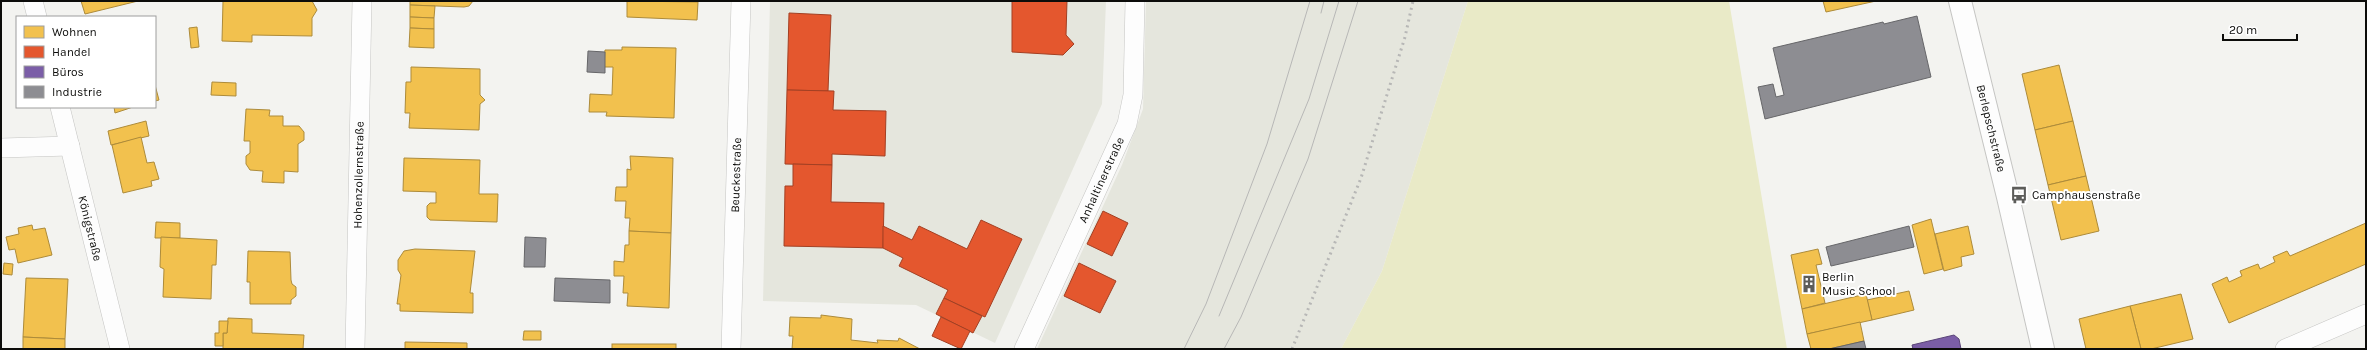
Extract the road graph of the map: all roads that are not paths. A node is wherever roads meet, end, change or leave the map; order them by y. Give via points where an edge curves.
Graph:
1 (33, 1) edge
2 (362, 1) edge
3 (741, 1) edge
4 (1135, 1) edge
5 (1960, 1) edge
6 (37, 16) edge
7 (60, 108) edge
8 (70, 146) junction
9 (1, 148) edge
10 (2366, 314) edge
11 (120, 349) edge
12 (355, 349) edge
13 (731, 349) edge
14 (1024, 349) edge
15 (2043, 349) edge
16 (2285, 349) edge

1 - 6 street
2 - 12 street, Hohenzollernstraße
3 - 13 street, Beuckestraße
4 - 14 street, Anhaltinerstraße via 1133,95 1127,124
5 - 15 street, Berlepschstraße
7 - 8 street, Königstraße
8 - 9 street
8 - 11 street, Königstraße
10 - 16 street

